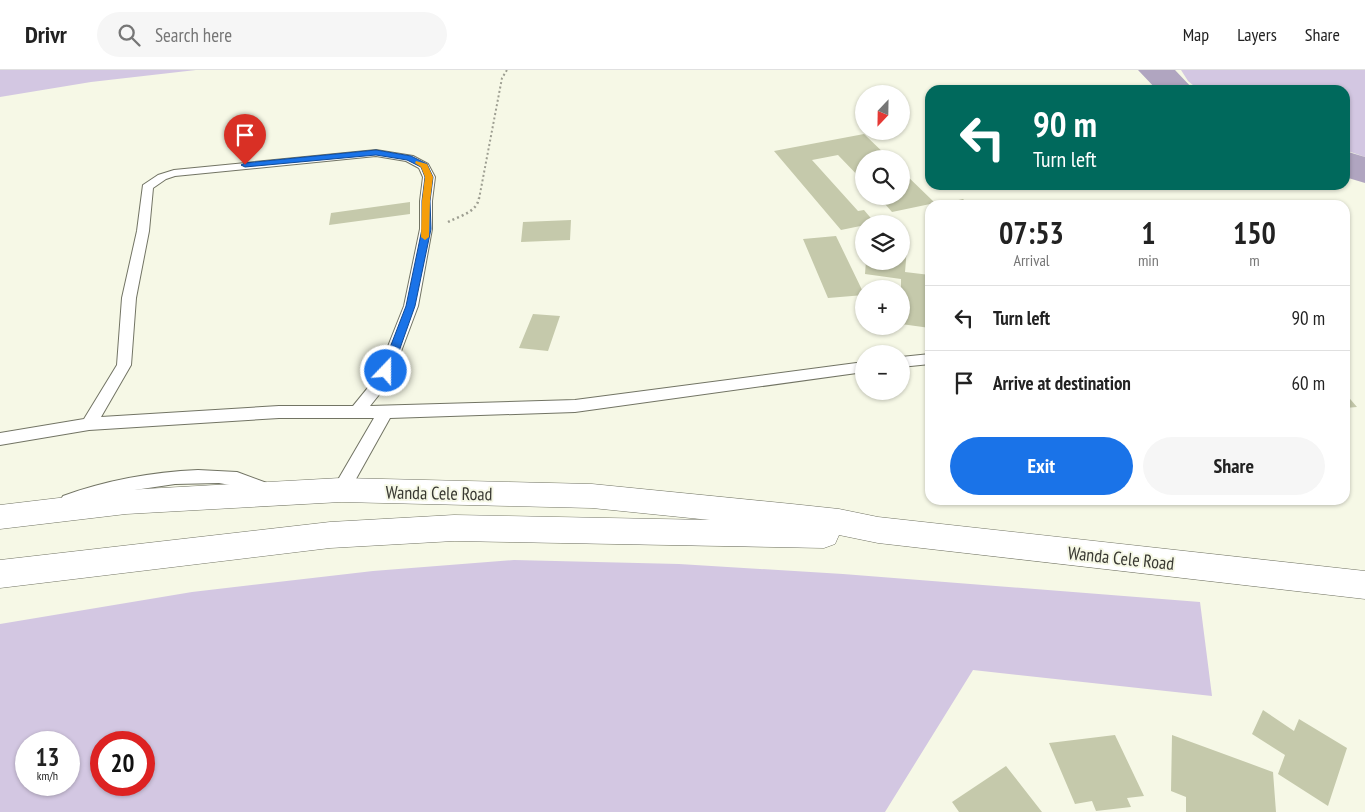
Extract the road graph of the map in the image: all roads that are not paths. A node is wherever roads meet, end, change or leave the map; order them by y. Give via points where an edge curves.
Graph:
1 (925, 360) edge
2 (910, 361) edge
3 (855, 367) edge
4 (357, 412) junction
5 (385, 412) junction
6 (89, 424) junction
7 (0, 439) edge
8 (341, 490) junction
9 (0, 517) edge
10 (878, 530) junction
11 (0, 574) edge
12 (1365, 585) edge

1 - 2 lane
3 - 5 lane via 575,406
4 - 5 lane
4 - 6 lane via 279,412
4 - 6 lane via 382,382 392,360 411,306 426,229 429,177 424,166 394,154 229,166 174,173 157,179 147,188 145,197 143,231 128,298 124,365
5 - 8 lane
6 - 7 lane
8 - 9 street, Wanda Cele Road via 126,502
8 - 10 street, Wanda Cele Road via 592,496 792,516
10 - 11 street, Wanda Cele Road via 799,535 454,528 330,535
10 - 12 street, Wanda Cele Road

